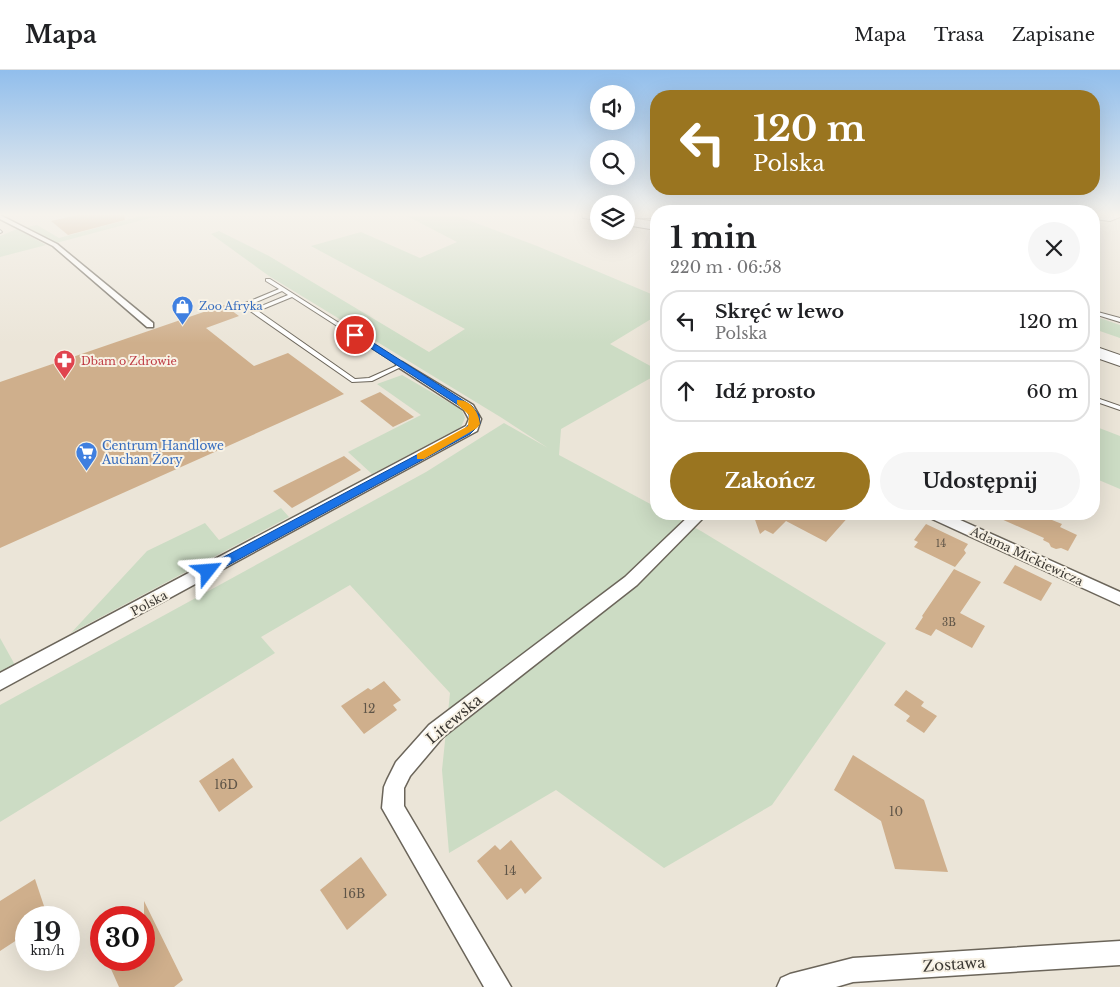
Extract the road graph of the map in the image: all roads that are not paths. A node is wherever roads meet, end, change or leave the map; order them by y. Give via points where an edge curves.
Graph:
1 (70, 258) edge
2 (268, 280) dead end
3 (282, 289) junction
4 (293, 295) junction
5 (254, 311) junction
6 (1100, 314) edge
7 (1120, 320) edge
8 (150, 325) dead end
9 (1100, 340) edge
10 (1120, 348) edge
11 (1100, 353) edge
12 (1120, 361) edge
13 (402, 365) junction
14 (1100, 401) edge
15 (1120, 408) edge
16 (694, 520) edge
17 (948, 520) edge
18 (1120, 599) edge
19 (0, 682) edge
20 (1120, 953) edge
21 (498, 987) edge
22 (790, 987) edge

1 - 8 street
2 - 3 lane
3 - 4 lane
3 - 5 lane via 245,305
4 - 5 lane
4 - 13 lane
5 - 13 lane via 354,381 370,380
6 - 7 lane
9 - 10 main road
11 - 12 main road
13 - 19 street, Polska via 469,408 475,419 472,428
14 - 15 lane
16 - 21 street, Litewska via 631,581 436,731 402,769 394,787 393,808
17 - 18 street, Adama Mickiewicza
20 - 22 street, Zostawa via 853,970

